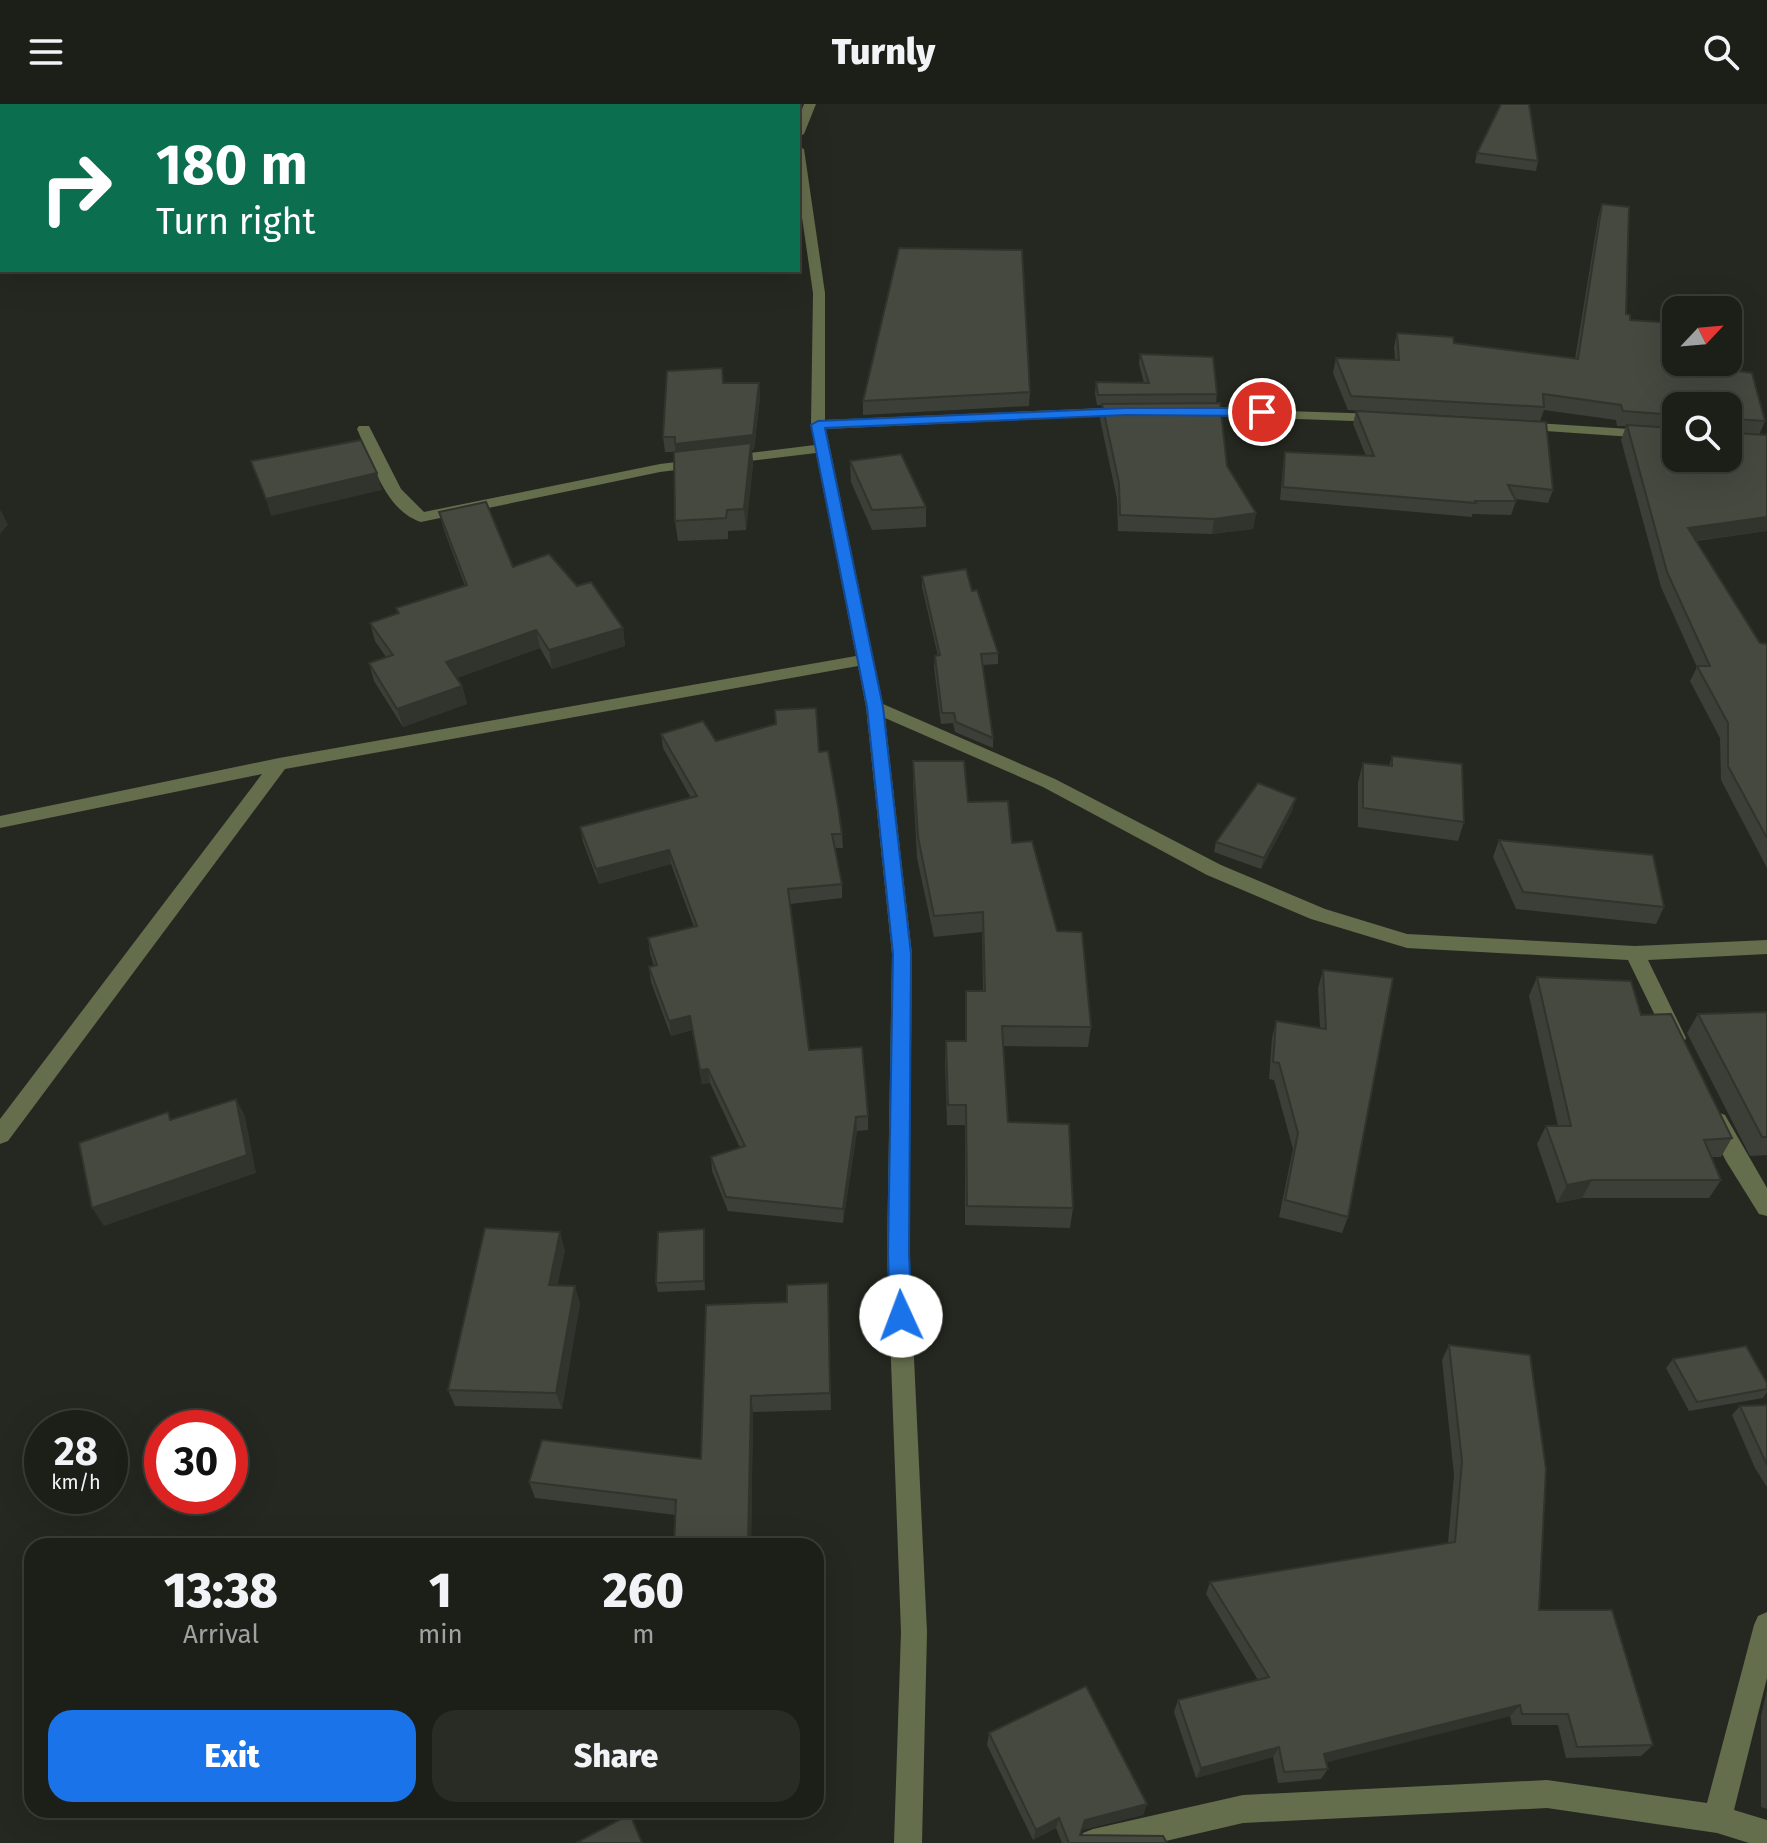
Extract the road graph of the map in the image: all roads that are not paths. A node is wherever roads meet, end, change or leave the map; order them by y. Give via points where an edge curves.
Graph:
1 (810, 104) edge
2 (800, 129) edge
3 (800, 163) edge
4 (1141, 411) edge
5 (1171, 412) edge
6 (1398, 419) edge
7 (818, 425) junction
8 (1505, 425) edge
9 (364, 429) dead end
10 (1662, 435) edge
11 (822, 448) junction
12 (864, 660) junction
13 (875, 707) junction
14 (279, 764) junction
15 (0, 822) edge
16 (1767, 947) edge
17 (1635, 953) junction
18 (1688, 1061) edge
19 (1708, 1101) edge
20 (0, 1135) edge
21 (1767, 1207) edge
22 (1767, 1625) edge
23 (1717, 1819) junction
24 (1767, 1834) edge
25 (908, 1843) edge
26 (1093, 1843) edge

1 - 2 street
3 - 7 street via 819,293
4 - 7 street
5 - 6 street
7 - 11 street
8 - 10 street
9 - 11 street via 398,494 410,512 421,517 660,468
11 - 12 street
12 - 13 street
12 - 14 street
13 - 17 street via 1049,783 1214,870 1318,914 1407,941
13 - 25 street via 902,954 898,1253 914,1632
14 - 15 street
14 - 20 street
16 - 17 street
17 - 18 street
19 - 21 street
22 - 23 street
23 - 24 street
23 - 26 street via 1547,1794 1243,1809

